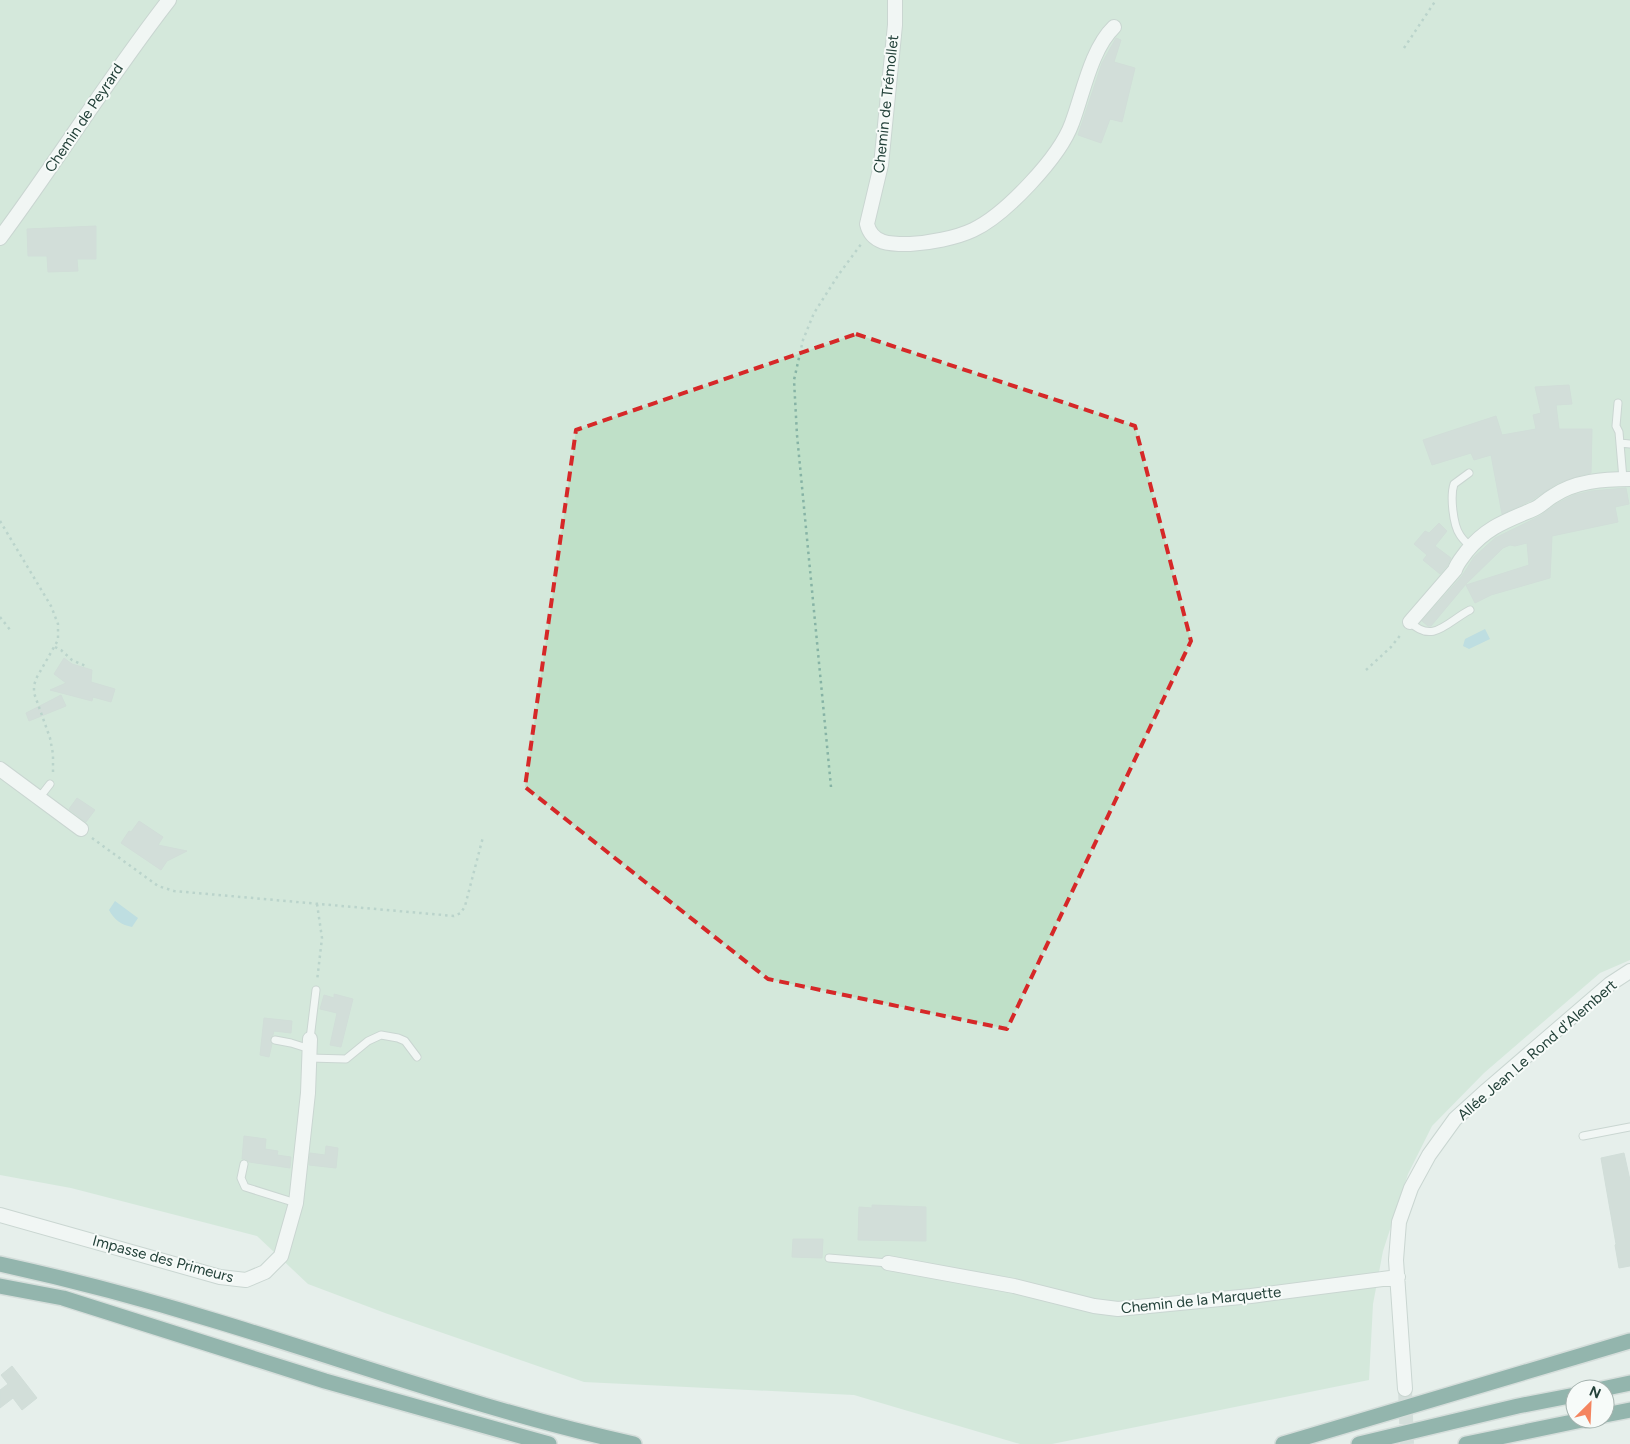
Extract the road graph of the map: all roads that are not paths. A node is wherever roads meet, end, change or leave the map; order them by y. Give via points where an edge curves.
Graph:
1 (169, 0) edge
2 (895, 0) edge
3 (1114, 26) dead end
4 (0, 238) edge
5 (1618, 403) dead end
6 (1620, 443) junction
7 (1630, 444) edge
8 (1469, 473) dead end
9 (1626, 479) edge
10 (1471, 547) junction
11 (1470, 610) dead end
12 (1410, 622) joint
13 (0, 769) edge
14 (50, 784) road end
15 (37, 796) junction
16 (81, 829) road end
17 (1630, 971) edge
18 (316, 990) road end
19 (275, 1040) dead end
20 (310, 1048) junction
21 (417, 1057) dead end
22 (1630, 1127) edge
23 (1583, 1136) dead end
24 (244, 1164) dead end
25 (296, 1203) junction
26 (0, 1215) edge
27 (829, 1258) dead end
28 (888, 1263) joint
29 (0, 1264) edge
30 (1398, 1277) junction
31 (0, 1286) edge
32 (1630, 1342) edge
33 (1630, 1383) edge
34 (1615, 1386) edge
35 (1405, 1389) tunnel mouth
36 (1565, 1397) edge
37 (1630, 1410) edge
38 (1615, 1413) edge
39 (1565, 1424) edge
40 (549, 1444) edge
41 (634, 1444) edge
42 (1283, 1444) edge
43 (1359, 1444) edge
44 (1466, 1444) edge

1 - 4 street, Chemin de Peyrard via 133,46
2 - 3 street, Chemin de Trémollet via 881,165 867,224 869,233 888,243 911,244 972,231 991,220 1028,186 1065,138 1092,64 1105,36
5 - 6 lane via 1616,426
6 - 7 lane
6 - 9 lane
8 - 10 lane via 1454,484 1452,498 1459,534
9 - 10 street via 1602,479 1574,486 1492,528
10 - 12 street
11 - 12 lane via 1433,632 1421,631
13 - 15 street
14 - 15 lane
15 - 16 street
17 - 30 street, Allée Jean Le Rond d'Alembert via 1610,984 1455,1119 1410,1188 1399,1222
18 - 20 lane
19 - 20 lane
20 - 21 lane via 346,1059 381,1035 405,1041
20 - 25 street, Impasse des Primeurs
22 - 23 lane
24 - 25 lane via 240,1178 246,1186
25 - 26 street, Impasse des Primeurs via 281,1256 265,1272 246,1280 220,1277
27 - 28 lane
28 - 30 street, Chemin de la Marquette via 1118,1309
29 - 41 highway via 152,1302 432,1389
30 - 35 street, Allée Jean Le Rond d'Alembert
31 - 40 highway via 63,1298 325,1381
32 - 42 highway
33 - 34 highway
36 - 43 highway
37 - 38 highway
39 - 44 highway

